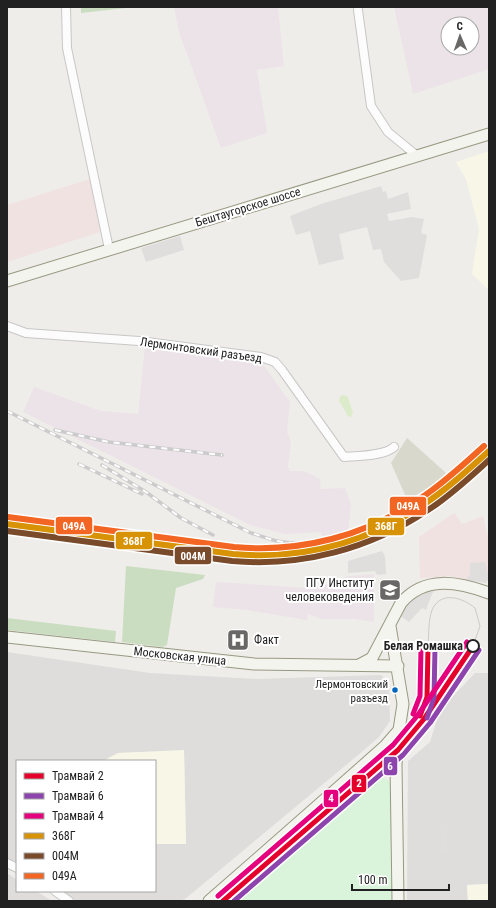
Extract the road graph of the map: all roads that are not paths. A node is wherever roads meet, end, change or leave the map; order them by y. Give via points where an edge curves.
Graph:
1 (66, 7) edge
2 (358, 10) dead end
3 (489, 134) edge
4 (416, 155) junction
5 (109, 249) junction
6 (7, 281) edge
7 (7, 326) edge
8 (394, 447) dead end
9 (489, 593) edge
10 (390, 626) junction
11 (7, 637) edge
12 (354, 666) junction
13 (398, 666) junction
14 (399, 730) junction
15 (7, 863) edge
16 (16, 868) edge
17 (56, 892) edge
18 (69, 901) edge
19 (209, 901) edge
20 (398, 901) edge

1 - 5 street via 67,48
2 - 4 street via 371,106 388,132
3 - 4 street, Бештаугорское шоссе
4 - 5 street, Бештаугорское шоссе
5 - 6 street, Бештаугорское шоссе
7 - 8 street, Лермонтовский разъезд via 26,333 139,341 261,357 275,362 282,370 344,457 381,453 391,451
9 - 10 street, Московская улица via 452,583 429,584 408,596 396,612
10 - 12 street, Московская улица via 372,658
10 - 13 street
11 - 12 street, Московская улица via 254,664
12 - 13 street, Московская улица
13 - 14 street via 403,704
14 - 19 street via 385,746
14 - 20 street via 396,764
15 - 16 street
17 - 18 street

